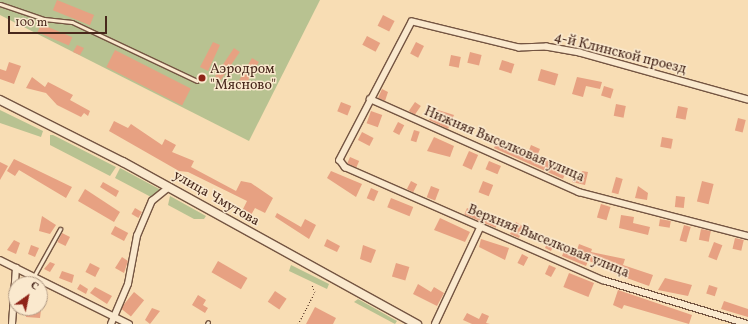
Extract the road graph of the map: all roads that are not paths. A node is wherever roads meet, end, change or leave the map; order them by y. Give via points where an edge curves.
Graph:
1 (1, 4) edge
2 (197, 81) dead end
3 (370, 99) junction
4 (0, 100) edge
5 (748, 100) edge
6 (345, 167) joint
7 (169, 187) junction
8 (480, 228) junction
9 (60, 229) dead end
10 (748, 236) edge
11 (0, 260) edge
12 (16, 268) junction
13 (34, 276) joint
14 (48, 285) edge
15 (113, 316) junction
16 (12, 324) edge
17 (111, 324) edge
18 (129, 324) edge
19 (417, 324) edge
20 (435, 324) edge
21 (748, 324) edge

1 - 2 lane via 44,19 72,22
3 - 5 street, 4-й Клинской проезд via 412,22 519,48 568,50
3 - 6 street, 4-й Клинской проезд via 340,160
3 - 10 street, Нижняя Выселковая улица via 579,192
4 - 7 main road, улица Чмутова
6 - 8 street, Верхняя Выселковая улица
7 - 15 street via 152,201 137,236 128,284
7 - 19 main road, улица Чмутова
8 - 20 street
8 - 21 street, Верхняя Выселковая улица via 603,280
9 - 13 lane
11 - 12 street
12 - 13 street
12 - 16 street
14 - 15 street
15 - 17 street
15 - 18 street

